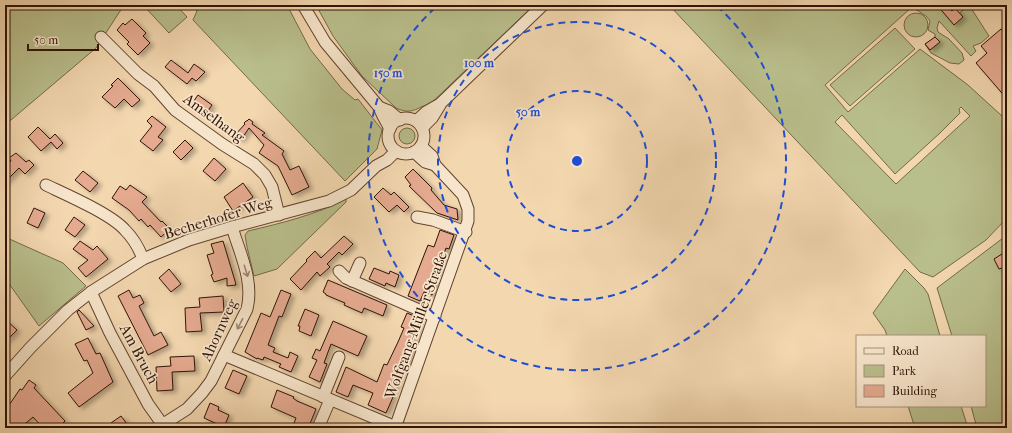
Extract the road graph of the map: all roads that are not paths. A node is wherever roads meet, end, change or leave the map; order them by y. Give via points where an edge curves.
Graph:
1 (303, 5) edge
2 (543, 5) edge
3 (101, 36) dead end
4 (379, 107) junction
5 (400, 120) junction
6 (419, 125) junction
7 (390, 129) junction
8 (393, 147) junction
9 (418, 149) junction
10 (46, 185) dead end
11 (279, 215) junction
12 (417, 217) dead end
13 (232, 227) junction
14 (466, 232) junction
15 (143, 259) junction
16 (360, 263) dead end
17 (339, 271) dead end
18 (352, 281) junction
19 (91, 292) junction
20 (435, 317) junction
21 (224, 355) junction
22 (339, 357) dead end
23 (7, 369) edge
24 (327, 399) junction
25 (164, 427) edge
26 (318, 428) edge
27 (396, 428) edge

1 - 4 street via 325,42
2 - 6 street via 440,104 432,118
3 - 11 street, Amselhang via 138,74 154,86 175,110 254,164 265,175 272,187
4 - 5 street
4 - 7 street
5 - 6 street via 410,119
5 - 7 street
6 - 9 street via 424,137
7 - 8 street via 389,139
8 - 9 street via 405,154
8 - 11 street, Becherhofer Weg via 351,190 329,201
9 - 14 street, Wolfgang-Müller-Straße via 425,162 435,166 463,195 468,209
10 - 15 street via 107,216 124,229 140,249
11 - 13 street, Becherhofer Weg
12 - 14 street
13 - 15 street, Becherhofer Weg via 189,240
13 -> 21 street, Ahornweg via 249,281 250,300
14 - 20 street, Wolfgang-Müller-Straße
15 - 19 street, Becherhofer Weg
16 - 18 street
17 - 18 street
18 - 20 street
19 - 23 street, Becherhofer Weg via 68,310
19 - 25 street, Am Bruch via 148,404
20 - 27 street, Wolfgang-Müller-Straße
21 - 24 street
21 - 25 street, Ahornweg via 202,393
22 - 24 street
24 - 26 street
24 - 27 street

